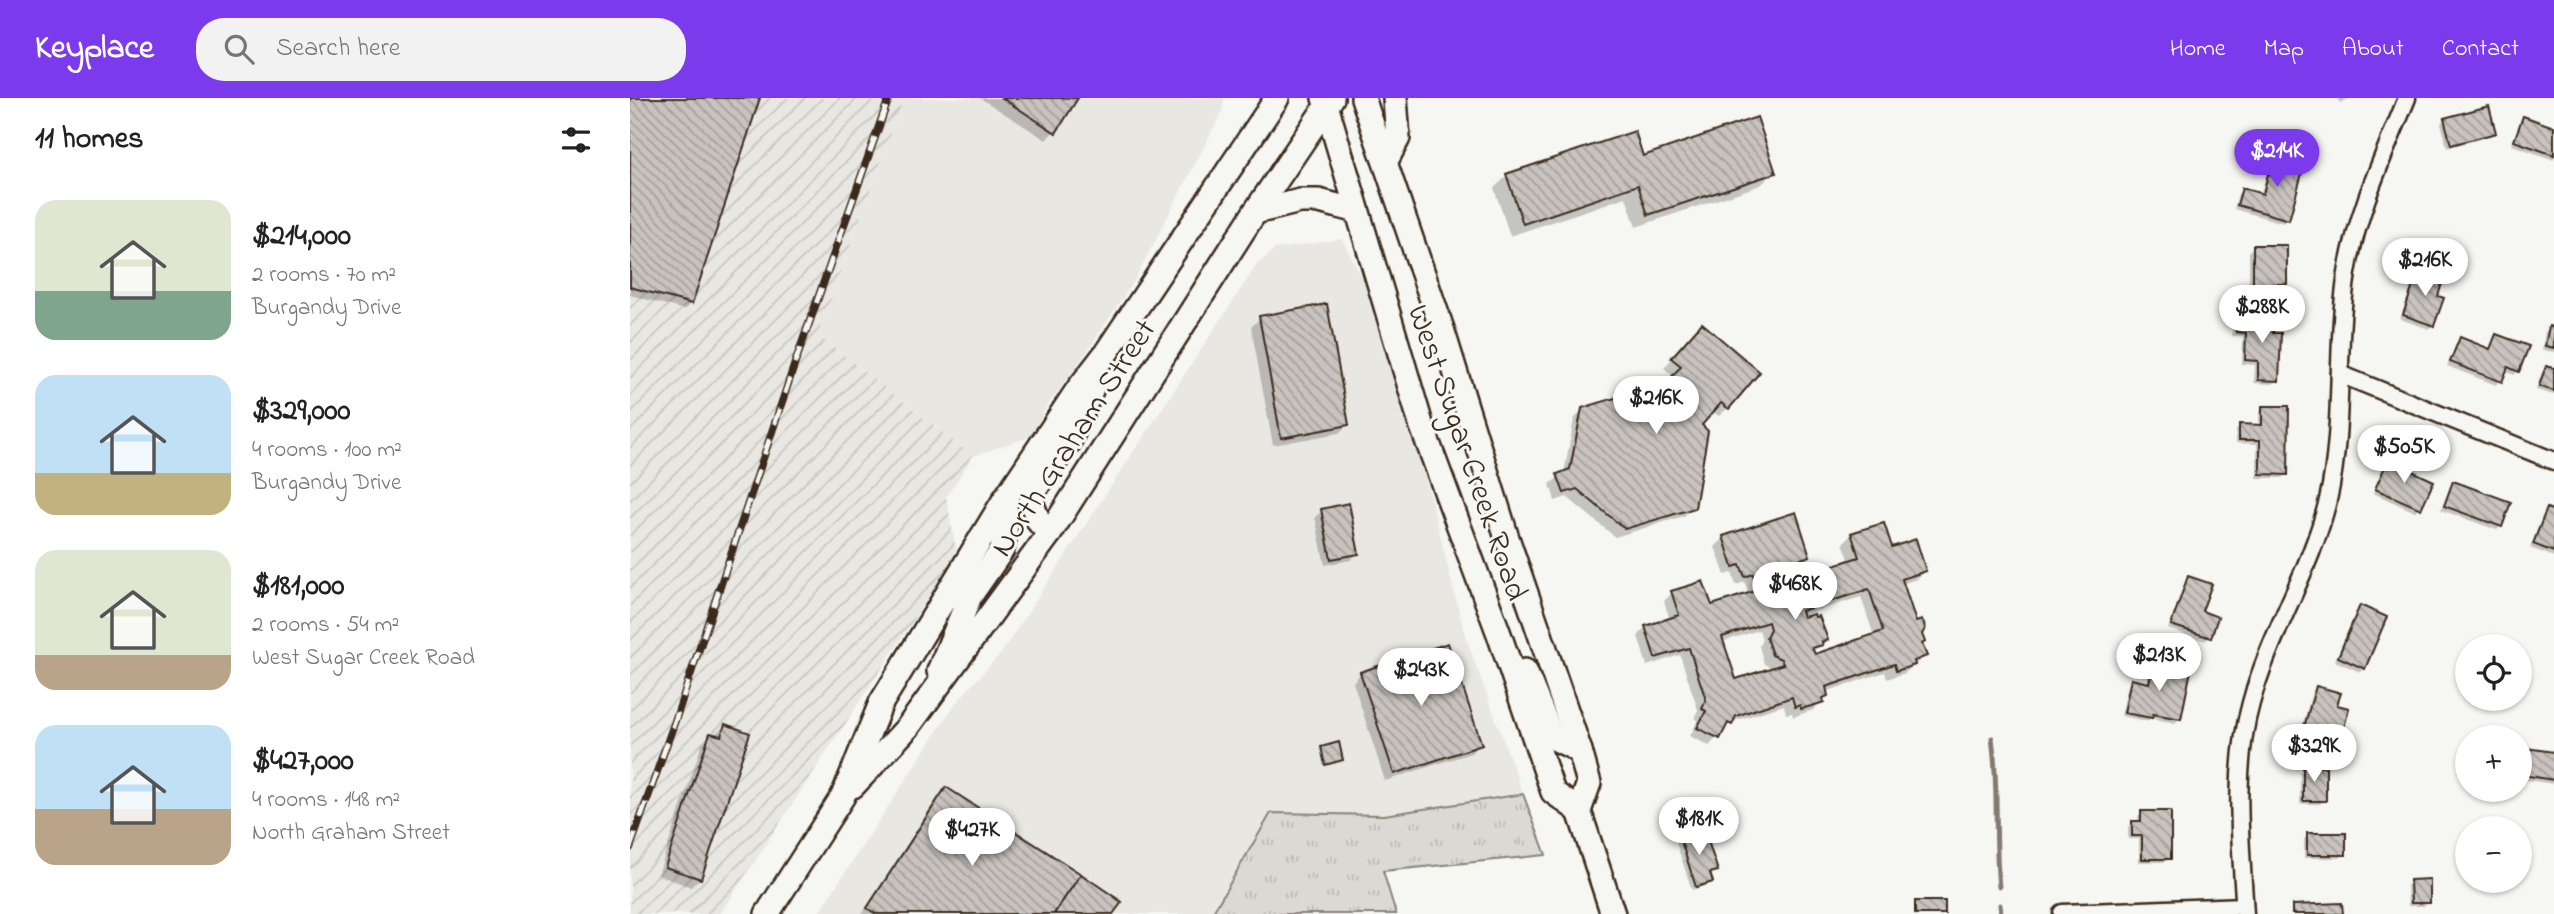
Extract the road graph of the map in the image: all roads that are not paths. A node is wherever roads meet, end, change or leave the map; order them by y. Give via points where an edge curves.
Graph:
1 (1277, 98) edge
2 (1363, 98) edge
3 (1395, 98) edge
4 (2407, 98) edge
5 (1328, 100) edge
6 (1386, 161) junction
7 (1357, 211) junction
8 (1255, 212) junction
9 (1106, 353) junction
10 (2340, 374) junction
11 (2554, 461) edge
12 (1005, 499) junction
13 (1050, 533) junction
14 (1499, 634) junction
15 (926, 703) junction
16 (1580, 751) junction
17 (843, 796) junction
18 (1580, 811) junction
19 (2245, 910) edge
20 (2062, 913) edge
21 (767, 914) edge
22 (1613, 914) edge

1 - 9 main road, North Graham Street
2 - 6 main road, West Sugar Creek Road
3 - 6 main road via 1398,138
4 - 10 street via 2354,240 2345,287
5 - 7 main road, West Sugar Creek Road
5 - 8 main road, North Graham Street
6 - 16 main road, West Sugar Creek Road
7 - 8 main road via 1300,201
7 - 14 main road, West Sugar Creek Road via 1421,424
8 - 13 main road, North Graham Street
9 - 12 main road, North Graham Street
9 - 13 main road via 1069,442 1035,489 1031,502 1039,522
10 - 11 street
10 - 19 street via 2328,501 2246,722 2240,816
12 - 15 main road via 1002,550 970,596
12 - 17 main road, North Graham Street via 881,703
13 - 15 main road, North Graham Street
14 - 16 main road via 1521,663 1552,737
14 - 18 main road, West Sugar Creek Road via 1553,792
15 - 17 main road, North Graham Street
16 - 18 main road, West Sugar Creek Road via 1589,783
17 - 21 main road, North Graham Street
18 - 22 main road
19 - 20 street

